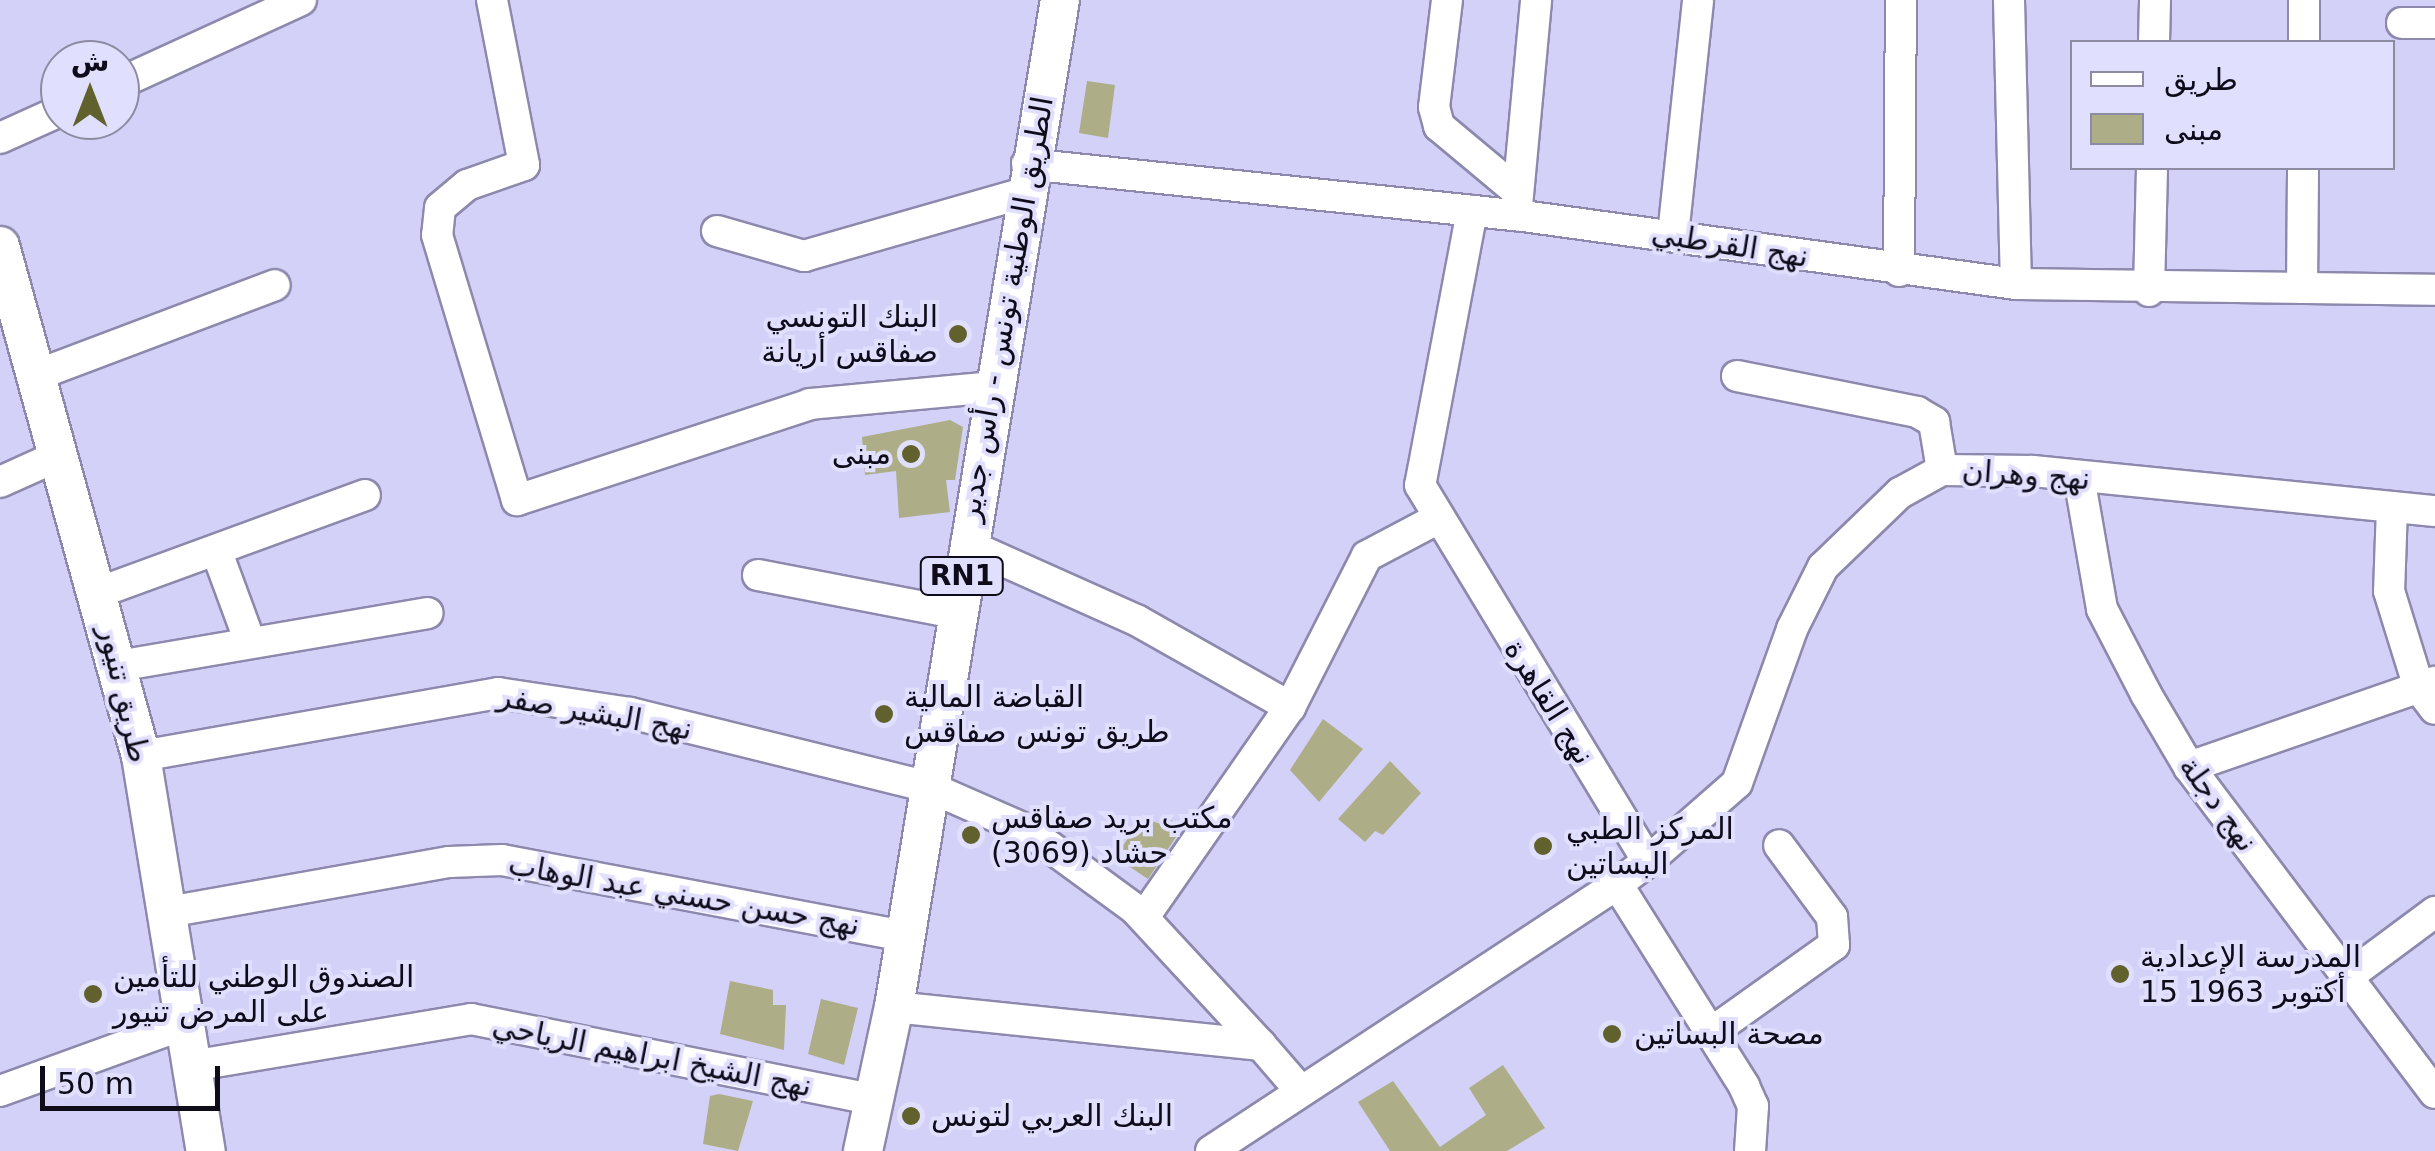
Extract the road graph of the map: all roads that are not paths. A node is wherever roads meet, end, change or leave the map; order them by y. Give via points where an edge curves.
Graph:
1 (301, 0) edge
2 (492, 0) edge
3 (1060, 0) edge
4 (1447, 0) edge
5 (1536, 0) edge
6 (1698, 0) edge
7 (1901, 0) edge
8 (2009, 0) edge
9 (2155, 0) edge
10 (2304, 0) edge
11 (2435, 22) edge
12 (2402, 23) dead end
13 (2154, 40) edge
14 (2304, 40) edge
15 (140, 74) edge
16 (40, 120) edge
17 (0, 138) edge
18 (2152, 170) edge
19 (2303, 170) edge
20 (1025, 178) junction
21 (1517, 204) junction
22 (1472, 212) junction
23 (717, 231) dead end
24 (1673, 234) junction
25 (0, 246) edge
26 (1899, 272) junction
27 (2016, 284) junction
28 (275, 285) dead end
29 (2302, 288) junction
30 (2435, 290) edge
31 (2149, 291) junction
32 (37, 375) junction
33 (1736, 376) dead end
34 (992, 387) junction
35 (60, 455) junction
36 (1942, 470) junction
37 (2079, 477) junction
38 (0, 482) edge
39 (365, 495) dead end
40 (2392, 506) junction
41 (2435, 512) edge
42 (1435, 520) junction
43 (966, 544) junction
44 (218, 555) junction
45 (758, 575) dead end
46 (100, 592) junction
47 (956, 613) junction
48 (426, 614) dead end
49 (250, 642) junction
50 (118, 666) junction
51 (2430, 693) edge
52 (1290, 707) junction
53 (141, 756) junction
54 (2189, 767) junction
55 (930, 788) junction
56 (1779, 846) dead end
57 (1648, 861) junction
58 (1617, 884) junction
59 (168, 912) junction
60 (2435, 912) edge
61 (1144, 917) junction
62 (904, 936) junction
63 (2346, 978) junction
64 (894, 1007) junction
65 (184, 1024) junction
66 (1712, 1032) junction
67 (1261, 1045) junction
68 (191, 1066) junction
69 (1299, 1089) junction
70 (0, 1091) edge
71 (2435, 1093) edge
72 (876, 1100) junction
73 (206, 1151) edge
74 (863, 1151) edge
75 (1212, 1151) edge
76 (1750, 1151) edge

1 - 15 street
2 - 34 street via 524,164 468,185 440,208 437,234 517,500 810,404
3 - 20 main road, الطريق الوطنية تونس - رأس جدير / RN1
4 - 21 street via 1438,126
5 - 21 street
6 - 24 street
7 - 26 street
8 - 27 street
9 - 13 street
10 - 14 street
11 - 12 street
16 - 17 street
18 - 31 street
19 - 29 street
20 - 22 street, نهج القرطبي
20 - 23 street via 804,256
20 - 34 main road, الطريق الوطنية تونس - رأس جدير / RN1
21 - 22 street, نهج القرطبي
21 - 24 street, نهج القرطبي
22 - 42 street, نهج القاهرة via 1419,465
24 - 26 street, نهج القرطبي
25 - 32 main road, طريق تنيور
26 - 27 street, نهج القرطبي
27 - 31 street, نهج القرطبي
28 - 32 street
29 - 30 street, نهج القرطبي
29 - 31 street, نهج القرطبي
32 - 35 main road, طريق تنيور
33 - 36 street via 1917,412 1934,422
34 - 43 main road, الطريق الوطنية تونس - رأس جدير / RN1
35 - 38 street
35 - 46 main road, طريق تنيور
36 - 37 street, نهج وهران
36 - 57 street, نهج وهران via 1900,493 1823,567 1792,629 1737,783
37 - 40 street, نهج وهران
37 - 54 street, نهج دجلة via 2102,609
39 - 44 street
40 - 41 street, نهج وهران
40 - 51 street via 2389,591
42 - 52 street via 1367,556
42 - 57 street, نهج القاهرة
43 - 47 main road, الطريق الوطنية تونس - رأس جدير / RN1
43 - 52 street via 1138,621
44 - 46 street
44 - 49 street
45 - 47 street
46 - 50 main road, طريق تنيور
47 - 55 main road, الطريق الوطنية تونس - رأس جدير / RN1
48 - 49 street
49 - 50 street
50 - 53 main road, طريق تنيور
51 - 54 street
52 - 61 street
53 - 55 street, نهج البشير صفر via 498,693 630,713
53 - 59 main road, طريق تنيور
54 - 63 street, نهج دجلة
55 - 61 street, نهج البشير صفر via 1027,830
55 - 62 main road, الطريق الوطنية تونس - رأس جدير / RN1
56 - 66 street via 1832,917 1834,945
57 - 58 street
58 - 66 street
58 - 69 street
59 - 62 street, نهج حسن حسني عبد الوهاب via 450,862 502,860
59 - 65 main road, طريق تنيور
60 - 63 street
61 - 67 street, نهج البشير صفر
62 - 64 main road, الطريق الوطنية تونس - رأس جدير / RN1
63 - 71 street, نهج دجلة
64 - 67 street
64 - 72 main road, الطريق الوطنية تونس - رأس جدير / RN1
65 - 68 main road, طريق تنيور
65 - 70 street
66 - 76 street via 1752,1106
67 - 69 street, نهج البشير صفر
68 - 72 street, نهج الشيخ ابراهيم الرياحي via 471,1019
68 - 73 main road, طريق تنيور
69 - 75 street
72 - 74 main road, الطريق الوطنية تونس - رأس جدير / RN1

